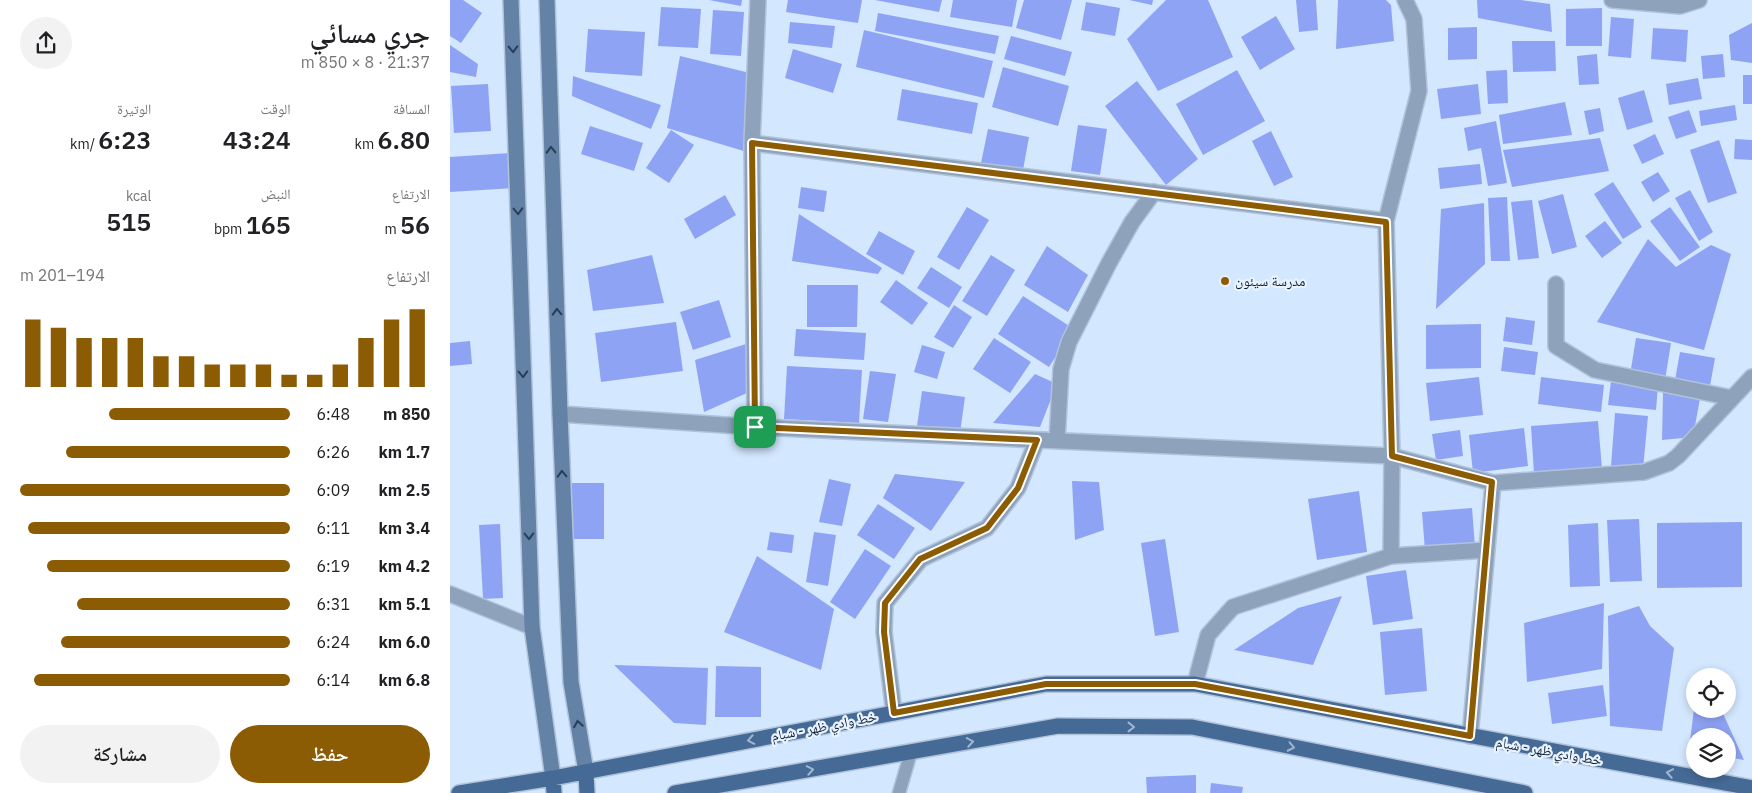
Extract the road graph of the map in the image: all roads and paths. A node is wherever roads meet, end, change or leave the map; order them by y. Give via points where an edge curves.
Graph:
1 (511, 0) edge
2 (546, 0) edge
3 (758, 0) edge
4 (1405, 0) edge
5 (1612, 0) edge
6 (1699, 0) edge
7 (752, 143) junction
8 (1154, 192) junction
9 (1386, 222) junction
10 (1556, 284) dead end
11 (1752, 377) edge
12 (1732, 398) junction
13 (560, 414) junction
14 (755, 427) junction
15 (1037, 440) junction
16 (1057, 441) junction
17 (1392, 456) junction
18 (1492, 482) junction
19 (1487, 550) junction
20 (1391, 556) junction
21 (450, 594) edge
22 (532, 627) junction
23 (1195, 684) junction
24 (894, 713) junction
25 (1470, 736) junction
26 (911, 752) junction
27 (586, 772) junction
28 (554, 786) edge
29 (1752, 788) edge
30 (459, 793) edge
31 (588, 793) edge
32 (676, 793) edge
33 (899, 793) edge
34 (1524, 793) edge

1 -> 22 street
13 -> 2 street
3 - 7 street
4 - 9 street via 1414,19 1419,91
5 - 6 street via 1680,6
7 - 8 street
7 - 14 street
8 - 9 street
8 - 16 street via 1108,263 1069,342 1061,369
9 - 17 street
10 - 12 street via 1556,346 1595,370
11 - 12 street
12 - 18 street via 1678,456 1659,468 1644,472
13 - 14 street
27 -> 13 street via 571,682
14 - 15 street
15 - 16 street
15 - 24 street via 1018,488 987,528 920,559 885,603 884,632
16 - 17 street
17 - 18 street
17 - 20 street
18 - 19 street
19 - 20 street
19 - 25 street
20 - 23 street via 1233,607 1208,635
21 - 22 street
22 - 28 street
23 - 24 main road, خط وادي ظهر - شبام via 1046,684
23 - 25 main road, خط وادي ظهر - شبام
24 -> 27 main road, خط وادي ظهر - شبام
29 -> 25 main road, خط وادي ظهر - شبام
32 -> 26 main road
26 - 33 lane
26 -> 34 main road via 1058,726 1192,727
27 - 28 main road, خط وادي ظهر - شبام
27 - 31 main road
28 - 30 main road, خط وادي ظهر - شبام

